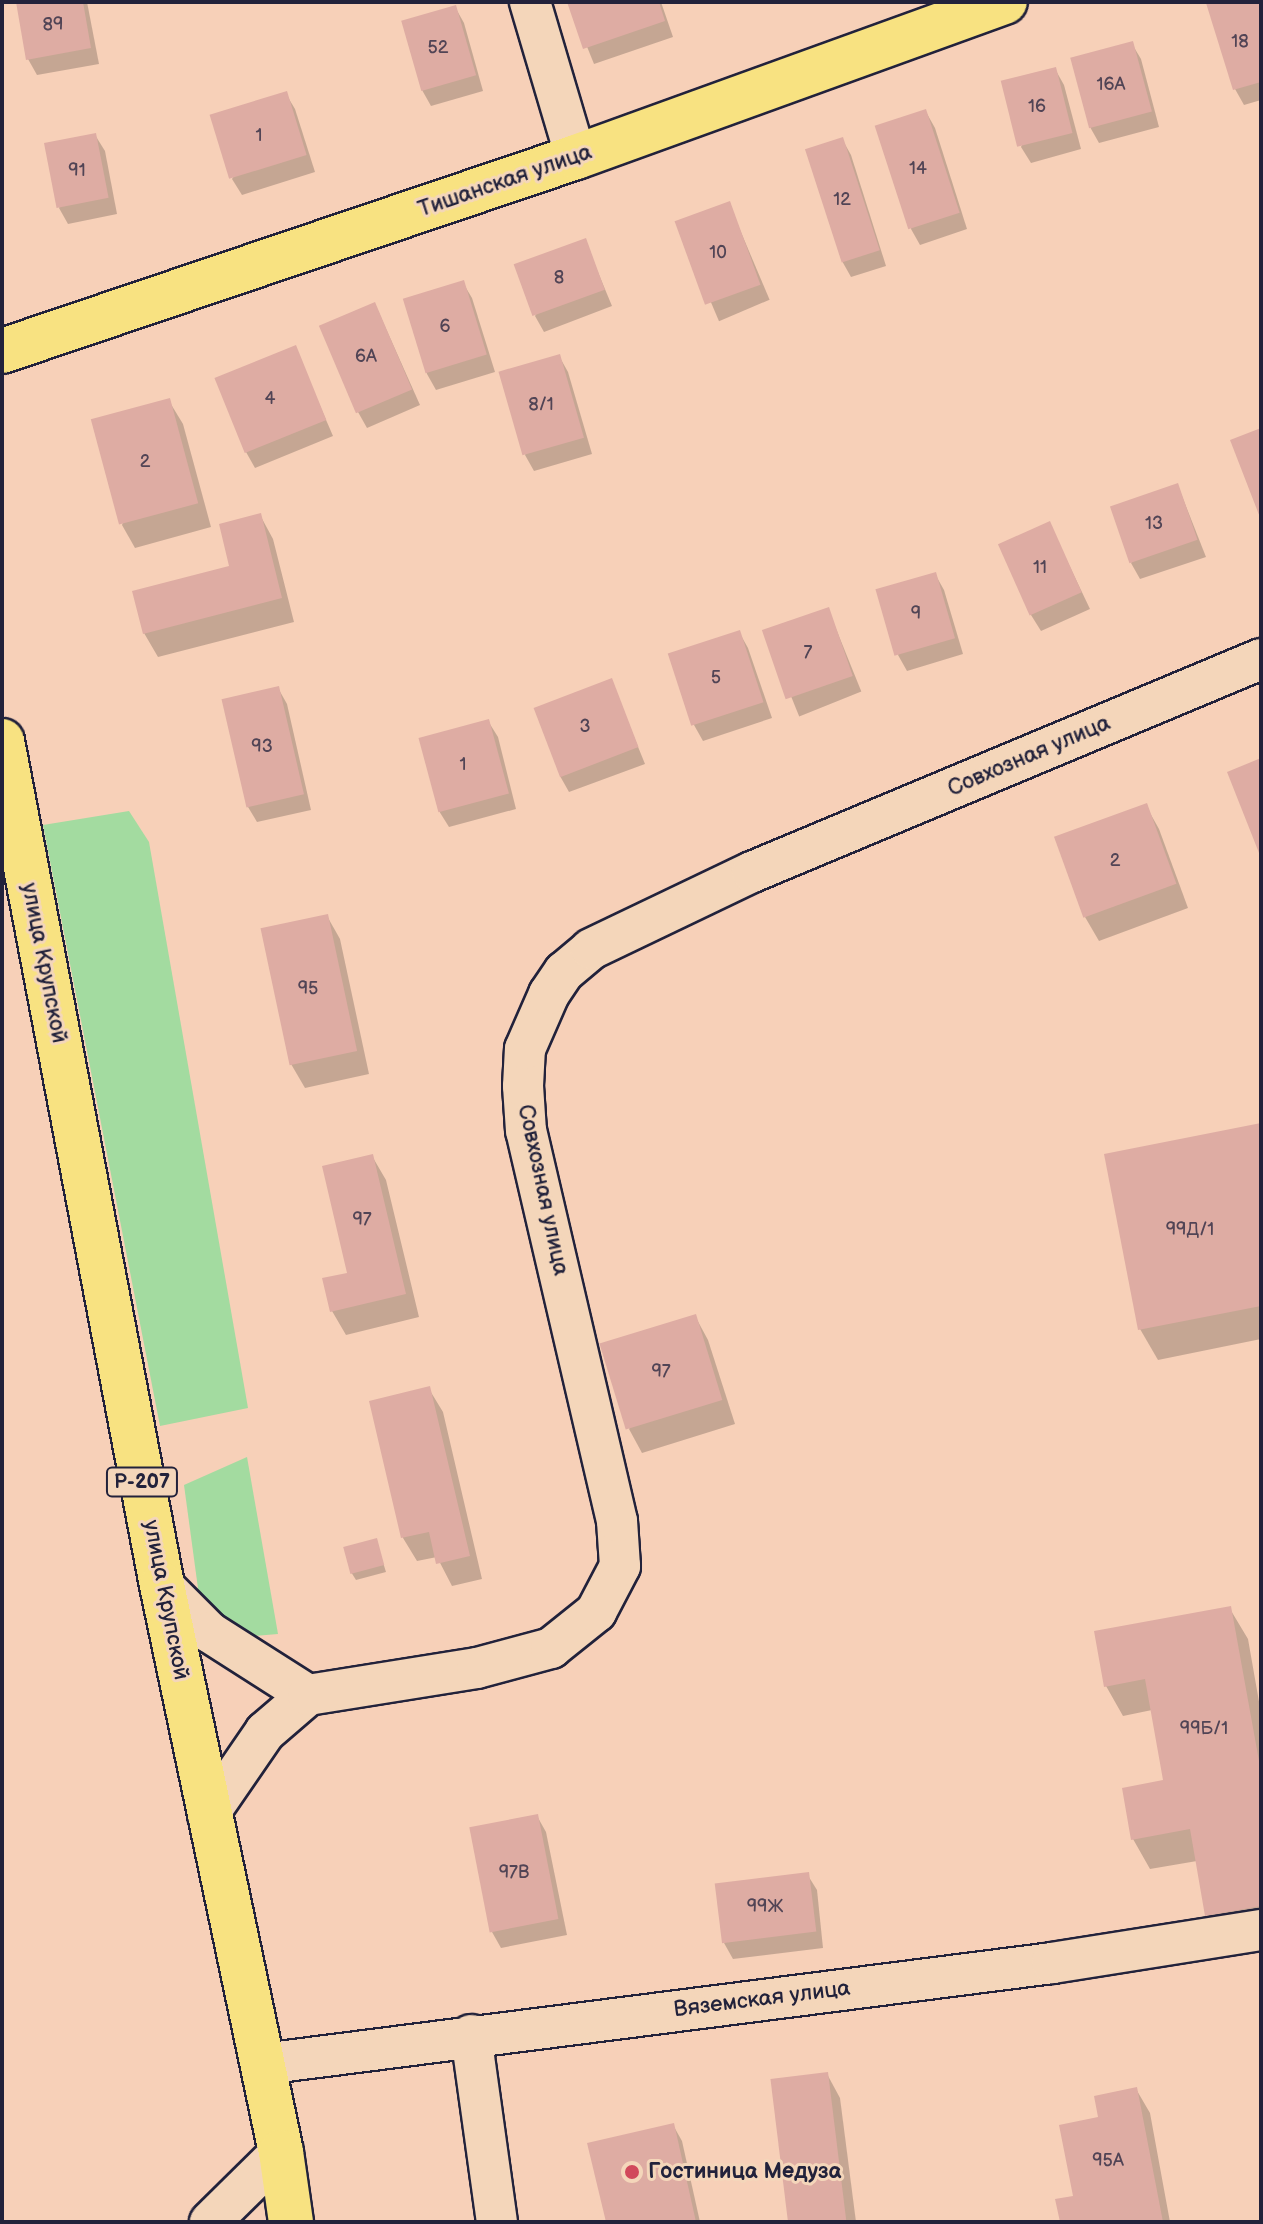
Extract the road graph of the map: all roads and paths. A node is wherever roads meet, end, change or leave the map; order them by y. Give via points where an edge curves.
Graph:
1 (530, 2) edge
2 (1005, 2) edge
3 (576, 157) junction
4 (2, 351) edge
5 (1261, 659) edge
6 (2, 741) edge
7 (162, 1585) junction
8 (308, 1695) junction
9 (208, 1815) junction
10 (1261, 1930) edge
11 (471, 2035) junction
12 (263, 2064) junction
13 (281, 2152) junction
14 (210, 2222) edge
15 (291, 2222) edge
16 (497, 2222) edge

1 - 3 street
2 - 3 main road, Тишанская улица
3 - 4 main road, Тишанская улица
5 - 8 street, Совхозная улица via 752,872 591,949 564,972 525,1049 526,1131 617,1521 620,1566 596,1612 551,1648 477,1668
6 - 7 main road, улица Крупской / Р-207
7 - 8 street via 209,1632
7 - 9 main road, улица Крупской / Р-207
8 - 9 street via 265,1732
9 - 12 main road, улица Крупской / Р-207
10 - 11 street, Вяземская улица via 1052,1963
11 - 12 street, Вяземская улица
11 - 16 street
12 - 13 main road, улица Крупской / Р-207
13 - 14 street
13 - 15 main road, улица Крупской / Р-207

